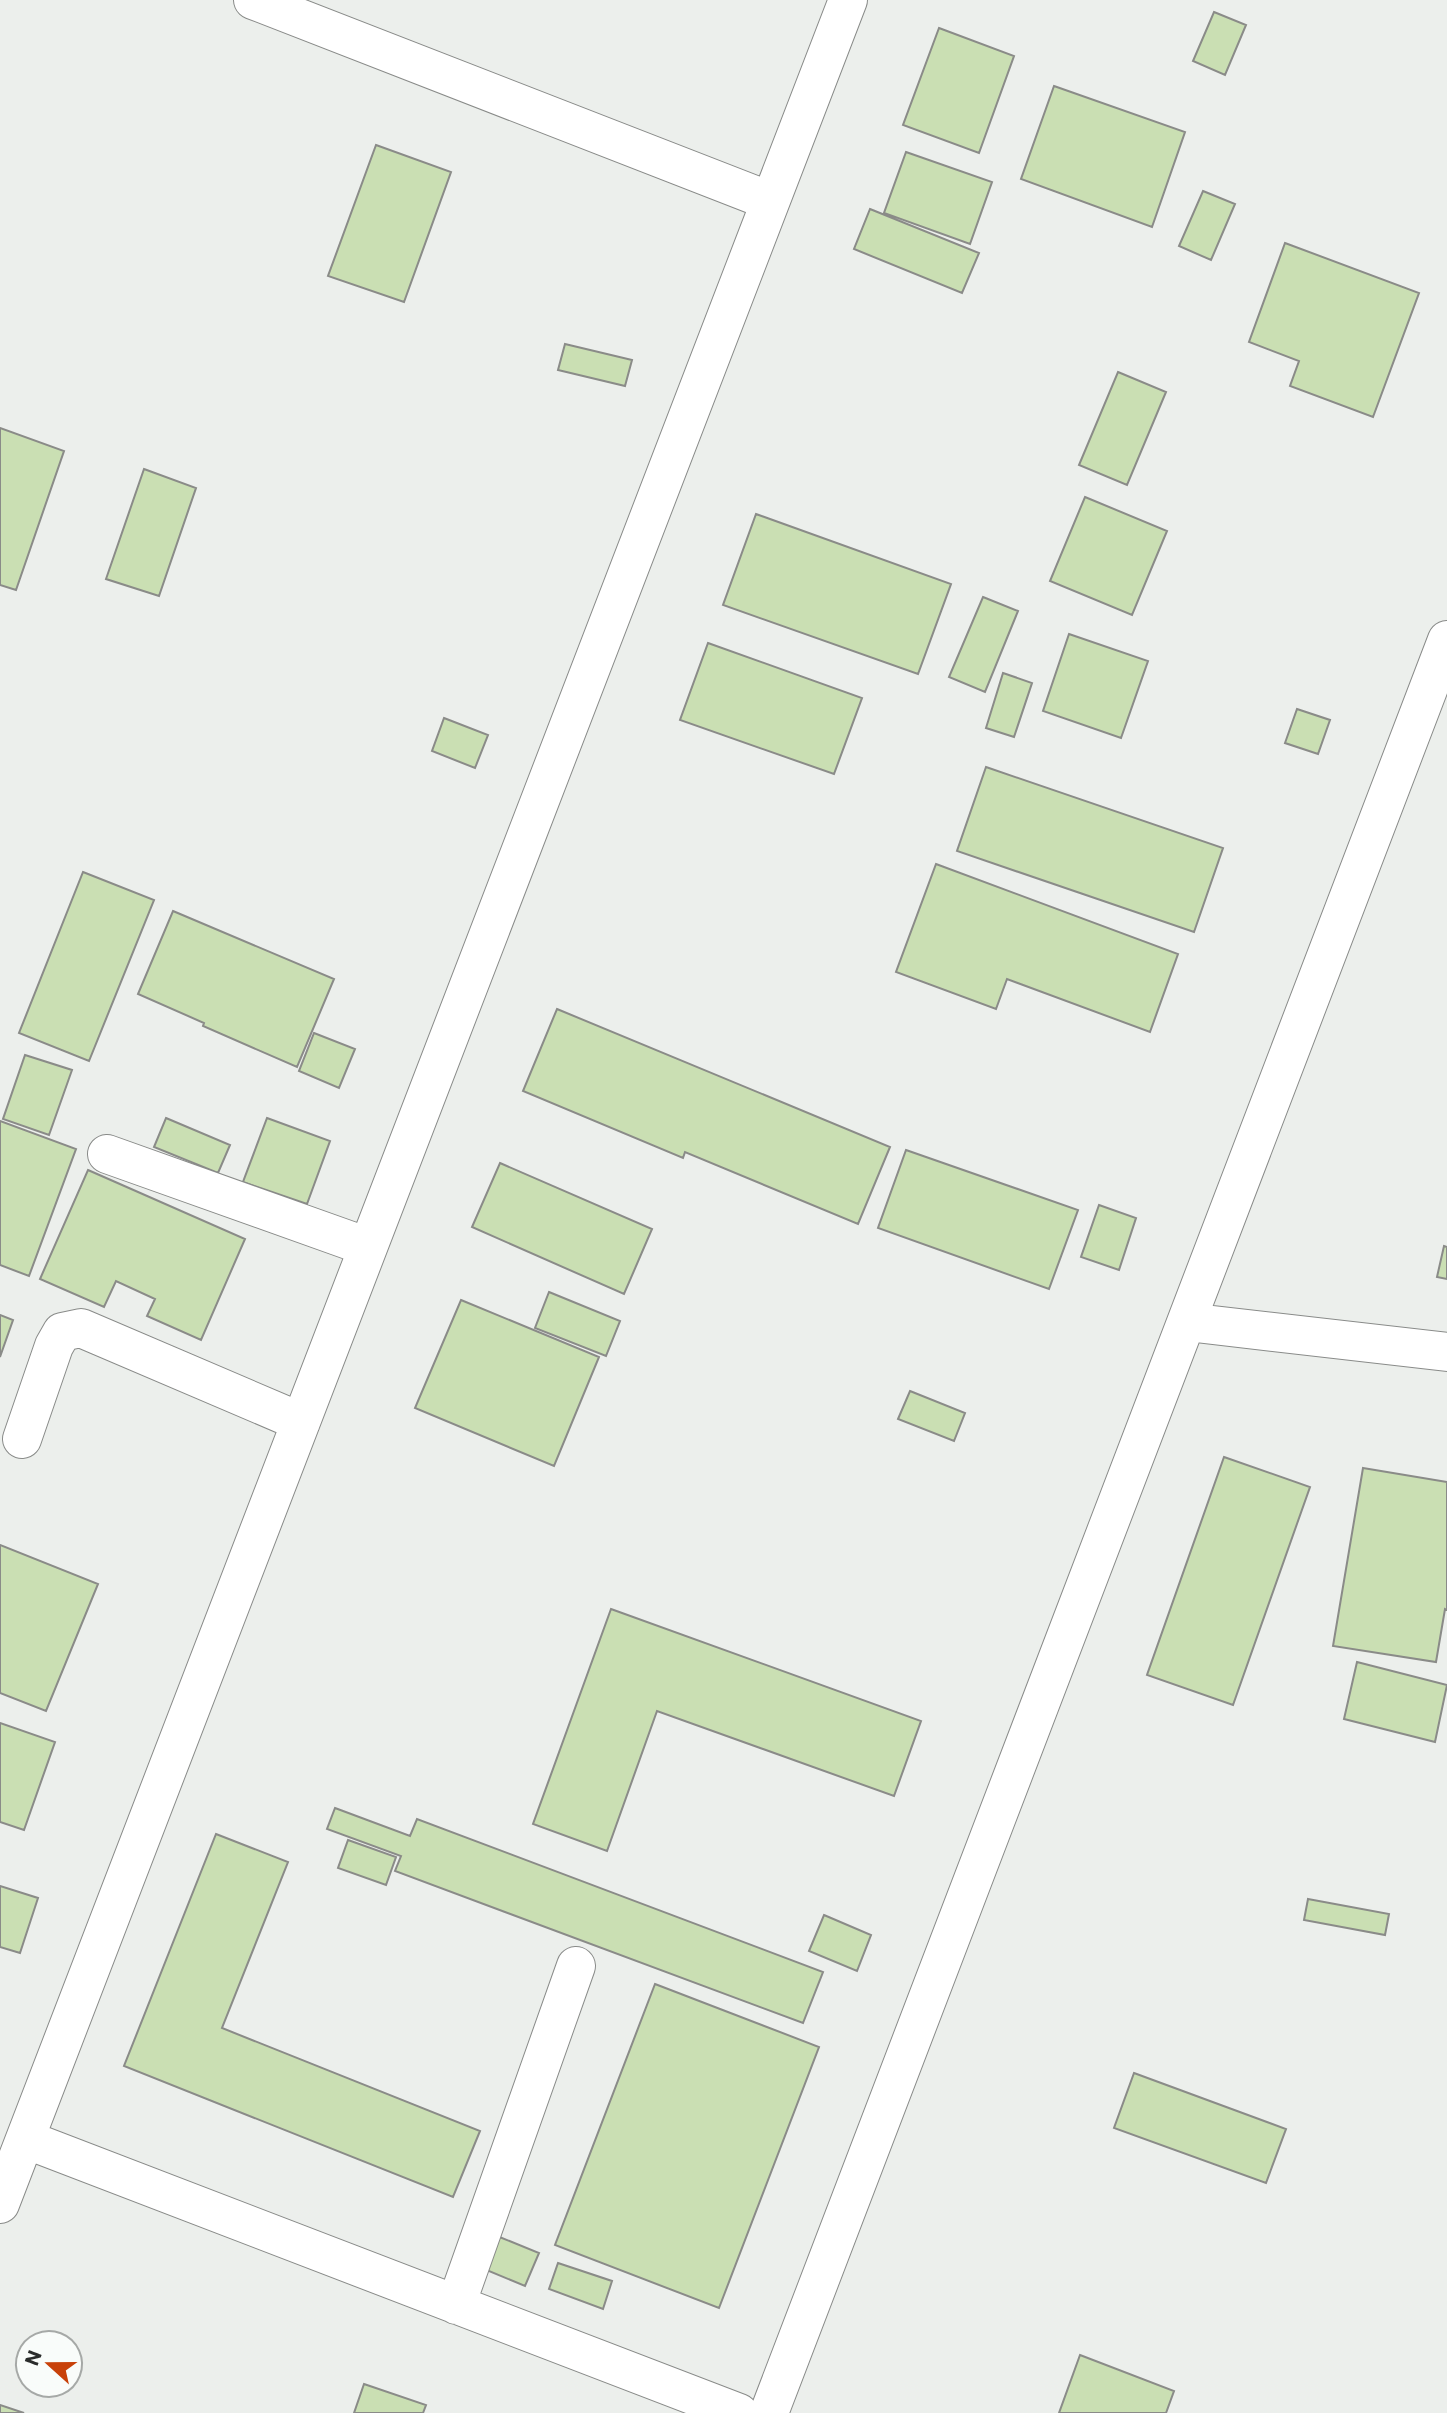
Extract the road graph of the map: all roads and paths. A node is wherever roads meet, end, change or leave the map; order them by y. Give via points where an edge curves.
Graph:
1 (253, 0) edge
2 (848, 0) edge
3 (771, 201) junction
4 (1447, 640) edge
5 (107, 1154) dead end
6 (368, 1247) junction
7 (1187, 1322) junction
8 (1447, 1352) edge
9 (301, 1422) junction
10 (22, 1439) dead end
11 (576, 1966) dead end
12 (25, 2139) junction
13 (0, 2204) edge
14 (456, 2305) junction
15 (738, 2413) edge
16 (769, 2413) edge

1 - 3 street
2 - 3 street
3 - 6 street
4 - 7 street
5 - 6 street
6 - 9 street
7 - 8 street
7 - 16 street
9 - 10 street via 81,1328 62,1332 54,1346
9 - 12 street
11 - 14 street
12 - 13 street
12 - 14 street
14 - 15 street

